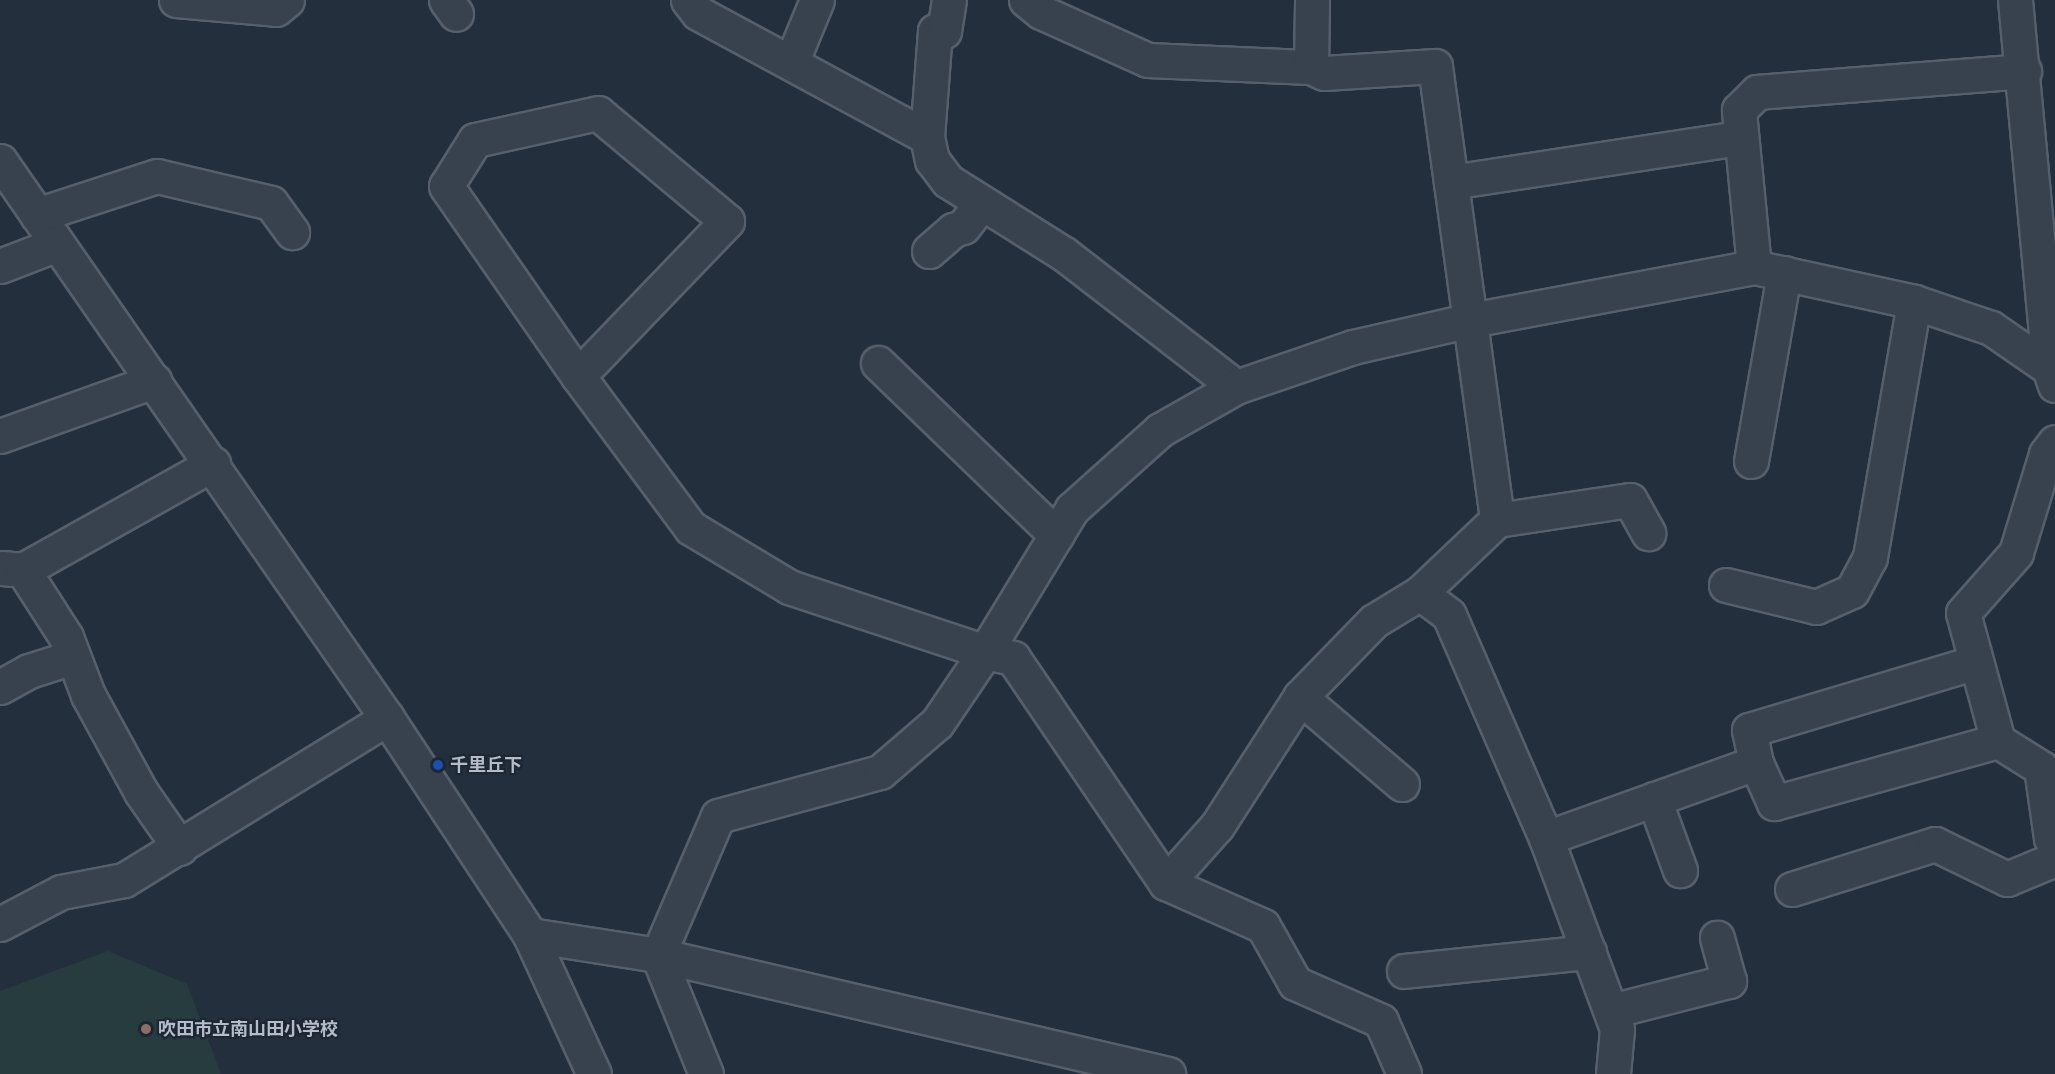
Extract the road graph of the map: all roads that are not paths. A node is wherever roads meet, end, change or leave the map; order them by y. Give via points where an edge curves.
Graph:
1 (176, 0) edge
2 (287, 0) edge
3 (688, 0) edge
4 (818, 0) edge
5 (949, 0) edge
6 (1026, 0) edge
7 (1312, 0) edge
8 (2015, 0) edge
9 (791, 63) junction
10 (1311, 67) junction
11 (2024, 71) junction
12 (927, 137) junction
13 (1740, 138) junction
14 (0, 161) edge
15 (1451, 182) junction
16 (981, 204) junction
17 (37, 215) junction
18 (292, 232) dead end
19 (57, 244) junction
20 (929, 251) dead end
21 (0, 266) edge
22 (1769, 270) junction
23 (1914, 302) junction
24 (1471, 320) junction
25 (878, 363) dead end
26 (579, 376) junction
27 (2052, 376) edge
28 (154, 381) junction
29 (1236, 387) junction
30 (0, 436) edge
31 (2055, 442) edge
32 (1751, 461) dead end
33 (213, 464) junction
34 (1497, 520) junction
35 (1648, 533) dead end
36 (1056, 535) junction
37 (11, 569) edge
38 (1726, 585) dead end
39 (1420, 593) junction
40 (985, 652) junction
41 (73, 657) junction
42 (1976, 662) junction
43 (0, 687) edge
44 (1300, 696) junction
45 (387, 718) junction
46 (1998, 741) junction
47 (1756, 763) junction
48 (1402, 784) dead end
49 (1654, 799) junction
50 (1546, 838) junction
51 (2055, 841) edge
52 (180, 848) junction
53 (2055, 859) edge
54 (1680, 870) dead end
55 (1166, 883) junction
56 (1792, 889) dead end
57 (0, 924) edge
58 (530, 934) junction
59 (1717, 938) dead end
60 (1589, 952) junction
61 (658, 955) junction
62 (1404, 971) dead end
63 (1611, 1011) junction
64 (594, 1074) edge
65 (706, 1074) edge
66 (1168, 1074) edge
67 (1404, 1074) edge
68 (1613, 1074) edge

1 - 2 street via 276,9
3 - 9 street via 698,13
4 - 9 street
5 - 12 street via 944,31 935,32
6 - 10 street via 1041,12 1148,60
7 - 10 street
8 - 11 street
9 - 12 street
10 - 15 street via 1324,73 1435,66
11 - 13 street via 1757,92 1738,110
11 - 27 street
12 - 16 street via 932,160 948,181
13 - 15 street
13 - 22 street
14 - 17 street
15 - 24 street
16 - 20 street via 963,227 952,230
16 - 29 street via 1064,254
17 - 18 street via 157,176 271,203
17 - 19 street
19 - 21 street
19 - 28 street
22 - 23 street
22 - 24 street
22 - 32 street
23 - 27 street via 1991,328
23 - 38 street via 1870,557 1852,591 1816,607
24 - 29 street via 1353,347
24 - 34 street
25 - 36 street
26 - 26 street via 446,186 476,140 598,114 727,221
26 - 40 street via 691,528 789,587
28 - 30 street
28 - 33 street
29 - 36 street via 1160,430 1072,509
31 - 42 street via 2046,454 2016,553 1963,614
33 - 37 street
33 - 45 street
34 - 35 street via 1630,500
34 - 39 street
36 - 40 street
37 - 41 street via 66,637
39 - 44 street via 1374,621
39 - 50 street via 1449,615
40 - 55 street via 1013,658
40 - 61 street via 937,723 880,772 718,816
41 - 43 street via 29,671
41 - 52 street via 88,695 141,792
42 - 46 street
42 - 47 street via 1749,730
44 - 48 street
44 - 55 street via 1218,826
45 - 52 street
45 - 58 street
46 - 47 street via 1774,803
46 - 51 street via 2041,768 2051,838
47 - 49 street
49 - 50 street
49 - 54 street
50 - 60 street
52 - 57 street via 124,880 61,892
53 - 56 street via 2007,879 1935,844
55 - 67 street via 1263,926 1295,983 1381,1021
58 - 61 street
58 - 64 street
59 - 63 street via 1730,981
60 - 62 street
60 - 63 street
61 - 65 street
61 - 66 street
63 - 68 street via 1617,1029

